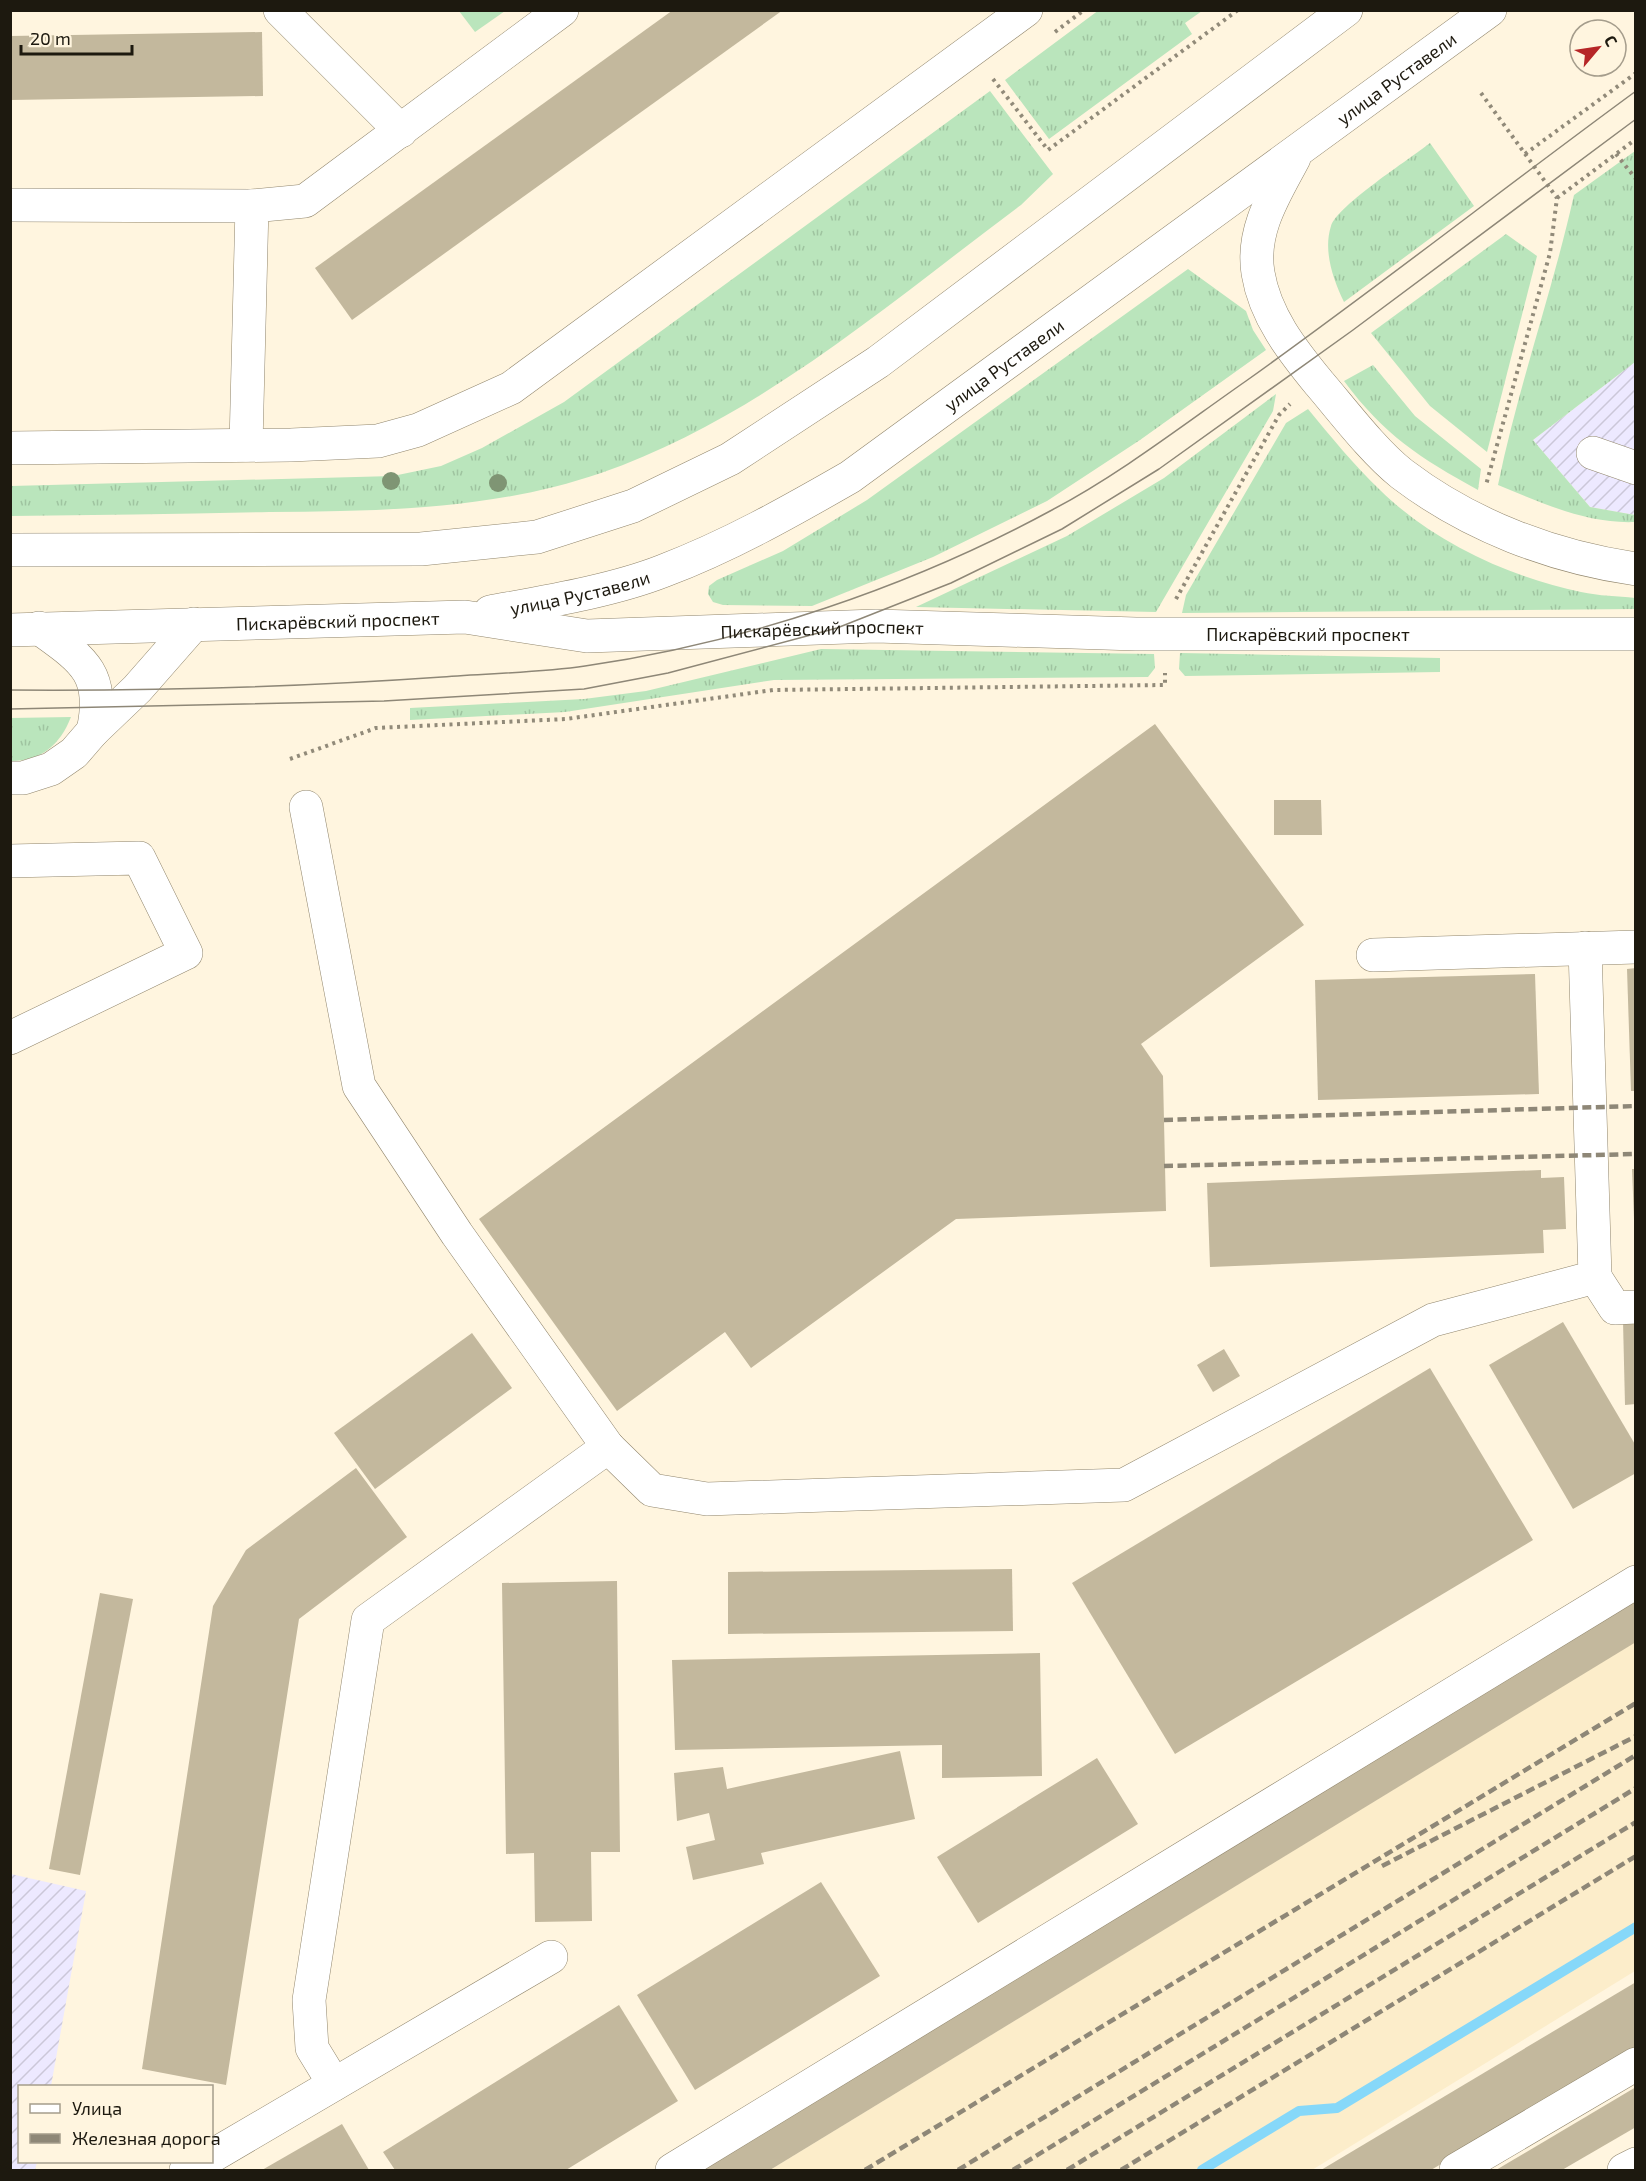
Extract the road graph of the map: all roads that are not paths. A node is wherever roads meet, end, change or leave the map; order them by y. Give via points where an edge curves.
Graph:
1 (280, 10) edge
2 (562, 10) edge
3 (1026, 10) edge
4 (1346, 10) edge
5 (1490, 10) edge
6 (402, 131) junction
7 (1298, 151) junction
8 (10, 205) edge
9 (252, 206) junction
10 (246, 446) junction
11 (10, 448) edge
12 (1593, 453) dead end
13 (1635, 468) edge
14 (10, 550) edge
15 (1635, 569) edge
16 (465, 617) junction
17 (194, 624) junction
18 (25, 629) edge
19 (1635, 634) edge
20 (93, 731) junction
21 (10, 778) edge
22 (306, 807) dead end
23 (10, 861) edge
24 (1635, 947) edge
25 (1585, 948) junction
26 (1373, 955) dead end
27 (10, 1038) edge
28 (1595, 1277) junction
29 (1635, 1307) edge
30 (608, 1447) junction
31 (1635, 1582) edge
32 (551, 1957) dead end
33 (1635, 2064) edge
34 (333, 2084) junction
35 (213, 2155) edge
36 (1635, 2164) edge
37 (672, 2170) edge
38 (1456, 2170) edge
39 (1624, 2170) edge

1 - 6 main road
2 - 6 main road
3 - 10 main road via 511,388 418,430 378,441
4 - 14 main road via 878,362 730,459 633,506 537,537 421,549
5 - 7 main road, улица Руставели
6 - 9 main road via 305,201
7 - 15 main road via 1266,210 1258,239 1257,272 1268,310 1304,365 1401,473 1476,520 1552,552
7 - 16 main road, улица Руставели via 859,470 762,528 661,572 555,600
8 - 9 main road
9 - 10 main road
10 - 11 main road
12 - 13 main road
16 - 17 main road, Пискарёвский проспект
16 - 19 main road, Пискарёвский проспект via 587,636 876,626 1136,634
17 - 18 main road, Пискарёвский проспект
17 - 20 main road via 137,689
18 - 20 main road via 78,656 91,673 98,708
20 - 21 main road via 74,753 51,769
22 - 30 main road via 359,1086 457,1234
23 - 27 main road via 139,858 186,953
24 - 25 main road
25 - 26 main road
25 - 28 main road
28 - 29 main road via 1615,1308
28 - 30 main road via 1433,1320 1124,1485 707,1499 652,1490
30 - 34 main road via 368,1620 309,2000 312,2048
31 - 37 main road
32 - 34 main road
33 - 38 main road
34 - 35 main road
36 - 39 main road

